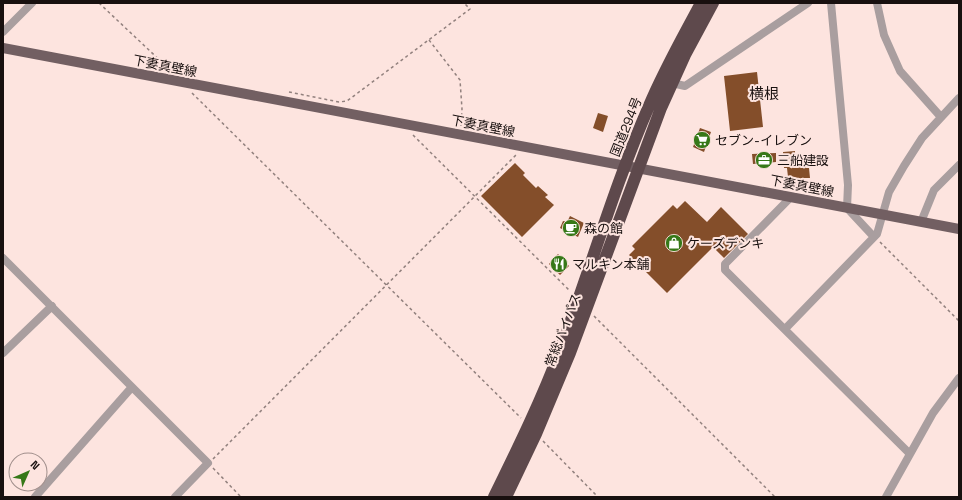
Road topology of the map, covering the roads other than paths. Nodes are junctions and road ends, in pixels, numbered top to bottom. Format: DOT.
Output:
graph roads {
  1 [pos="32,3"];
  2 [pos="702,3"];
  3 [pos="713,3"];
  4 [pos="808,3"];
  5 [pos="831,3"];
  6 [pos="877,3"];
  7 [pos="3,32"];
  8 [pos="3,48"];
  9 [pos="672,83"];
  10 [pos="959,98"];
  11 [pos="940,116"];
  12 [pos="959,165"];
  13 [pos="625,167"];
  14 [pos="639,169"];
  15 [pos="791,197"];
  16 [pos="847,208"];
  17 [pos="884,214"];
  18 [pos="921,222"];
  19 [pos="959,229"];
  20 [pos="874,237"];
  21 [pos="3,258"];
  22 [pos="589,268"];
  23 [pos="52,306"];
  24 [pos="785,329"];
  25 [pos="3,353"];
  26 [pos="959,378"];
  27 [pos="132,387"];
  28 [pos="532,430"];
  29 [pos="910,454"];
  30 [pos="35,497"];
  31 [pos="176,497"];
  32 [pos="494,497"];
  33 [pos="506,497"];
  34 [pos="886,497"];
  1 -- 7 [label="street"];
  2 -- 13 [label="highway, 国道294号"];
  3 -- 9 [label="highway, 国道294号"];
  4 -- 9 [label="street"];
  5 -- 16 [label="street"];
  6 -- 11 [label="street"];
  8 -- 13 [label="main road, 下妻真壁線"];
  9 -- 14 [label="highway, 国道294号"];
  10 -- 11 [label="street"];
  11 -- 17 [label="street"];
  12 -- 18 [label="street"];
  13 -- 14 [label="main road, 下妻真壁線"];
  13 -- 22 [label="highway, 国道294号"];
  14 -- 15 [label="main road, 下妻真壁線"];
  14 -- 28 [label="highway, 常総バイパス"];
  15 -- 16 [label="main road, 下妻真壁線"];
  15 -- 24 [label="street"];
  16 -- 17 [label="main road, 下妻真壁線"];
  16 -- 20 [label="street"];
  17 -- 18 [label="main road, 下妻真壁線"];
  17 -- 20 [label="street"];
  18 -- 19 [label="main road, 下妻真壁線"];
  20 -- 24 [label="street"];
  21 -- 23 [label="street"];
  22 -- 28 [label="highway, 常総バイパス"];
  23 -- 25 [label="street"];
  23 -- 27 [label="street"];
  24 -- 29 [label="street"];
  26 -- 29 [label="street"];
  27 -- 30 [label="street"];
  27 -- 31 [label="street"];
  28 -- 32 [label="highway, 常総バイパス"];
  28 -- 33 [label="highway, 常総バイパス"];
  29 -- 34 [label="street"];
}
